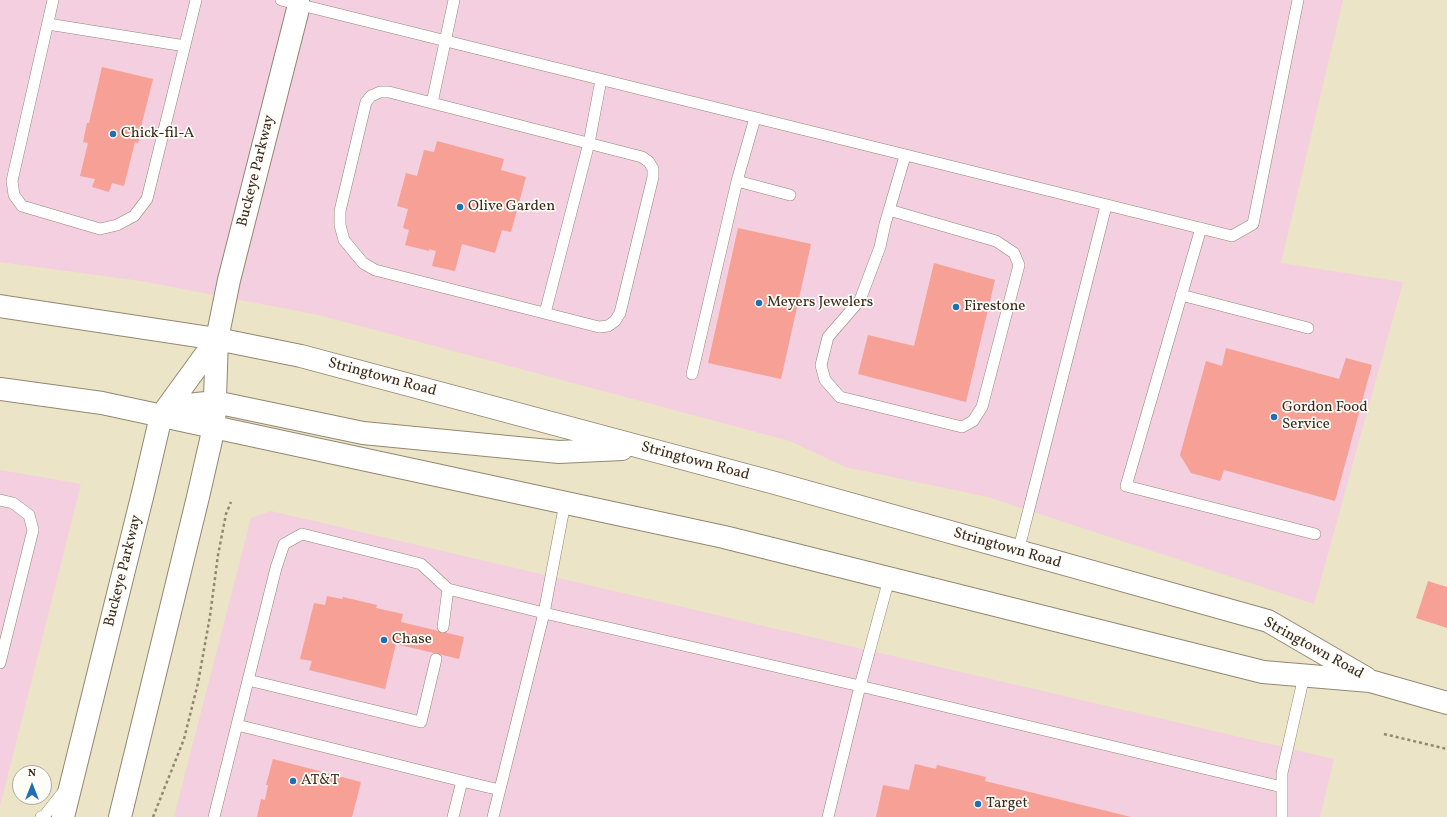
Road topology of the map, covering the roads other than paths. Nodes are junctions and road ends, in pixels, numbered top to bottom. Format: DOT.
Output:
graph roads {
  1 [pos="53,0"];
  2 [pos="196,0"];
  3 [pos="454,0"];
  4 [pos="1298,0"];
  5 [pos="290,2"];
  6 [pos="48,24"];
  7 [pos="446,41"];
  8 [pos="184,46"];
  9 [pos="601,80"];
  10 [pos="432,102"];
  11 [pos="755,118"];
  12 [pos="589,143"];
  13 [pos="905,156"];
  14 [pos="737,181"];
  15 [pos="790,195"];
  16 [pos="1106,206"];
  17 [pos="889,210"];
  18 [pos="1201,228"];
  19 [pos="1181,295"];
  20 [pos="0,306"];
  21 [pos="545,313"];
  22 [pos="1308,328"];
  23 [pos="217,339"];
  24 [pos="692,374"];
  25 [pos="0,389"];
  26 [pos="215,402"];
  27 [pos="161,416"];
  28 [pos="214,427"];
  29 [pos="644,448"];
  30 [pos="0,500"];
  31 [pos="565,503"];
  32 [pos="1315,534"];
  33 [pos="1018,552"];
  34 [pos="889,579"];
  35 [pos="448,589"];
  36 [pos="544,613"];
  37 [pos="443,627"];
  38 [pos="436,659"];
  39 [pos="0,663"];
  40 [pos="1304,676"];
  41 [pos="248,680"];
  42 [pos="1370,681"];
  43 [pos="860,686"];
  44 [pos="1447,703"];
  45 [pos="237,725"];
  46 [pos="72,781"];
  47 [pos="462,781"];
  48 [pos="1282,787"];
  49 [pos="500,790"];
  50 [pos="41,817"];
  51 [pos="63,817"];
  52 [pos="120,817"];
  53 [pos="214,817"];
  54 [pos="453,817"];
  55 [pos="493,817"];
  56 [pos="828,817"];
  57 [pos="1282,817"];
  1 -- 6 [label="lane"];
  2 -- 8 [label="lane"];
  3 -- 7 [label="lane"];
  4 -- 18 [label="lane"];
  5 -- 7 [label="lane"];
  5 -- 23 [label="main road, Buckeye Parkway"];
  6 -- 8 [label="lane"];
  6 -- 8 [label="lane"];
  7 -- 9 [label="lane"];
  7 -- 10 [label="lane"];
  9 -- 11 [label="lane"];
  9 -- 12 [label="lane"];
  10 -- 12 [label="lane"];
  10 -- 21 [label="lane"];
  11 -- 13 [label="lane"];
  11 -- 14 [label="lane"];
  12 -- 21 [label="lane"];
  12 -- 21 [label="lane"];
  13 -- 16 [label="lane"];
  13 -- 17 [label="lane"];
  14 -- 15 [label="lane"];
  14 -- 24 [label="lane"];
  16 -- 18 [label="lane"];
  16 -- 33 [label="lane"];
  17 -- 17 [label="lane"];
  18 -- 19 [label="lane"];
  19 -- 22 [label="lane"];
  19 -- 32 [label="lane"];
  20 -- 23 [label="main road, Stringtown Road"];
  23 -- 26 [label="main road, Buckeye Parkway"];
  23 -- 27 [label="main road, Buckeye Parkway"];
  23 -- 29 [label="main road, Stringtown Road"];
  25 -- 27 [label="main road, Stringtown Road"];
  26 -- 27 [label="main road"];
  26 -- 28 [label="main road, Buckeye Parkway"];
  26 -- 29 [label="main road"];
  27 -- 28 [label="main road, Stringtown Road"];
  27 -- 46 [label="main road, Buckeye Parkway"];
  28 -- 31 [label="main road, Stringtown Road"];
  28 -- 52 [label="main road, Buckeye Parkway"];
  29 -- 33 [label="main road, Stringtown Road"];
  30 -- 39 [label="lane"];
  31 -- 34 [label="main road, Stringtown Road"];
  31 -- 36 [label="lane"];
  33 -- 42 [label="main road, Stringtown Road"];
  34 -- 40 [label="main road, Stringtown Road"];
  34 -- 43 [label="lane"];
  35 -- 36 [label="lane"];
  35 -- 37 [label="lane"];
  35 -- 41 [label="lane"];
  36 -- 43 [label="lane"];
  36 -- 49 [label="lane"];
  38 -- 41 [label="lane"];
  40 -- 42 [label="main road, Stringtown Road"];
  40 -- 48 [label="lane"];
  41 -- 45 [label="lane"];
  42 -- 44 [label="main road, Stringtown Road"];
  43 -- 48 [label="lane"];
  43 -- 56 [label="lane"];
  45 -- 47 [label="lane"];
  45 -- 53 [label="lane"];
  46 -- 50 [label="lane"];
  46 -- 51 [label="main road, Buckeye Parkway"];
  47 -- 49 [label="lane"];
  47 -- 54 [label="lane"];
  48 -- 57 [label="lane"];
  49 -- 55 [label="lane"];
}
